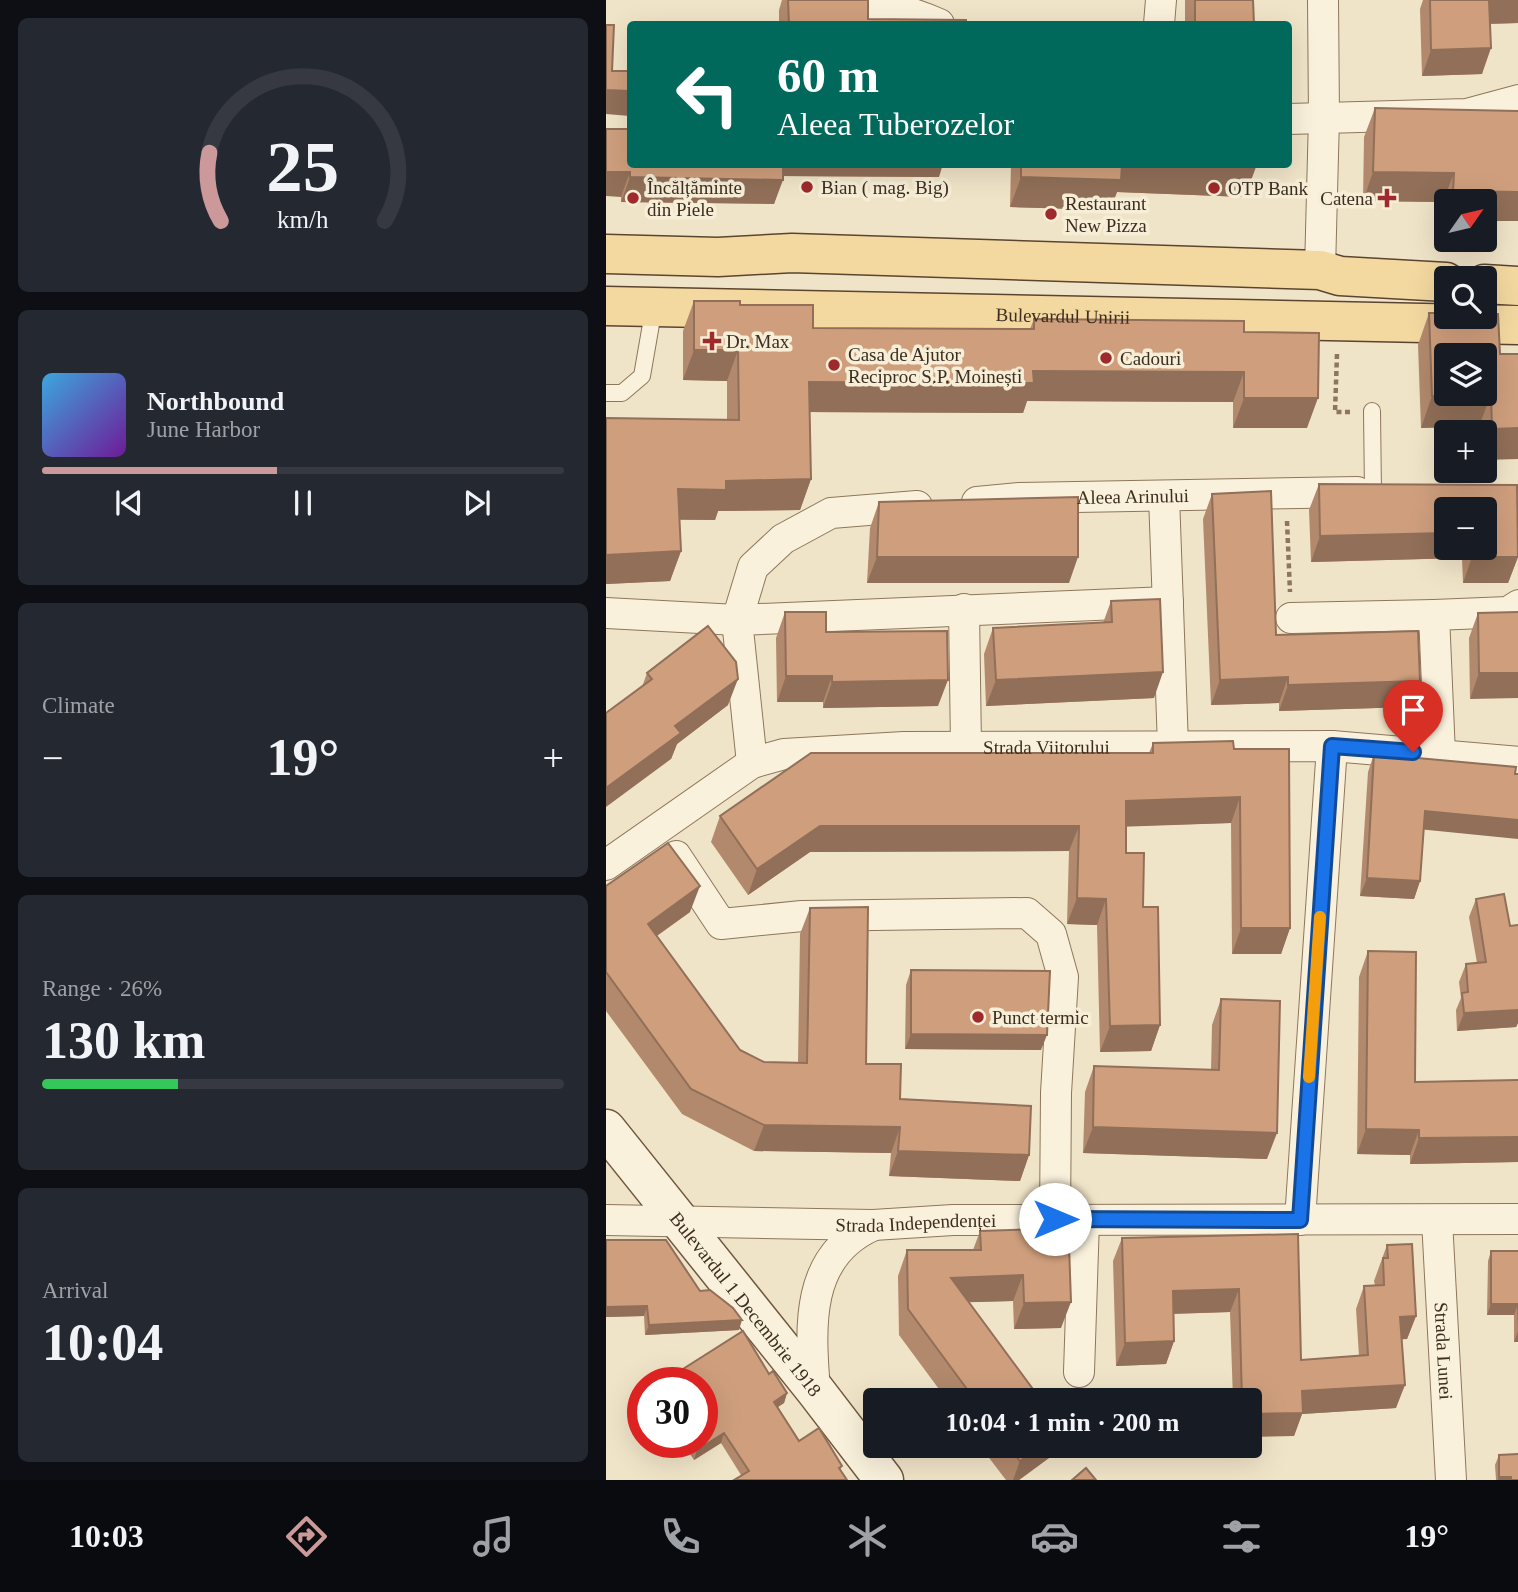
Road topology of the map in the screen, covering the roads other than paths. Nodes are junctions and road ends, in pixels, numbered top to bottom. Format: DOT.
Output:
graph roads {
  1 [pos="830,0"];
  2 [pos="1161,0"];
  3 [pos="1323,0"];
  4 [pos="930,14"];
  5 [pos="1159,21"];
  6 [pos="1518,100"];
  7 [pos="1324,117"];
  8 [pos="1292,119"];
  9 [pos="606,254"];
  10 [pos="1320,270"];
  11 [pos="1434,281"];
  12 [pos="1497,285"];
  13 [pos="1518,286"];
  14 [pos="606,306"];
  15 [pos="654,307"];
  16 [pos="1518,325"];
  17 [pos="606,393"];
  18 [pos="1372,411"];
  19 [pos="1386,493"];
  20 [pos="1164,496"];
  21 [pos="1168,603"];
  22 [pos="1518,605"];
  23 [pos="964,610"];
  24 [pos="606,613"];
  25 [pos="1434,615"];
  26 [pos="1291,618"];
  27 [pos="737,620"];
  28 [pos="1173,746"];
  29 [pos="1332,746"];
  30 [pos="966,747"];
  31 [pos="1440,755"];
  32 [pos="1518,762"];
  33 [pos="752,763"];
  34 [pos="658,829"];
  35 [pos="606,865"];
  36 [pos="606,1129"];
  37 [pos="1069,1219"];
  38 [pos="1518,1219"];
  39 [pos="606,1220"];
  40 [pos="679,1220"];
  41 [pos="1300,1220"];
  42 [pos="1437,1220"];
  43 [pos="873,1225"];
  44 [pos="1079,1372"];
  45 [pos="815,1390"];
  46 [pos="884,1480"];
  47 [pos="1451,1480"];
  1 -- 4 [label="street"];
  2 -- 5 [label="street"];
  3 -- 7 [label="street"];
  6 -- 7 [label="street"];
  7 -- 8 [label="street"];
  7 -- 10 [label="street"];
  9 -- 10 [label="main road"];
  10 -- 11 [label="main road"];
  12 -- 13 [label="main road"];
  14 -- 15 [label="main road, Bulevardul Unirii"];
  15 -- 16 [label="main road, Bulevardul Unirii"];
  15 -- 17 [label="lane"];
  18 -- 19 [label="lane"];
  19 -- 20 [label="street, Aleea Arinului"];
  20 -- 21 [label="street"];
  20 -- 27 [label="street, Aleea Arinului"];
  21 -- 23 [label="street"];
  21 -- 28 [label="street"];
  22 -- 25 [label="street"];
  23 -- 27 [label="street"];
  23 -- 30 [label="street"];
  24 -- 27 [label="street"];
  25 -- 26 [label="street"];
  25 -- 31 [label="street"];
  27 -- 33 [label="street, Aleea Arinului"];
  28 -- 29 [label="street, Strada Viitorului"];
  28 -- 30 [label="street, Strada Viitorului"];
  29 -- 31 [label="street, Strada Viitorului"];
  29 -- 41 [label="street"];
  30 -- 33 [label="street, Strada Viitorului"];
  31 -- 32 [label="street, Strada Viitorului"];
  33 -- 34 [label="street, Strada Viitorului"];
  34 -- 35 [label="street, Strada Viitorului"];
  34 -- 37 [label="street"];
  36 -- 40 [label="main road, Bulevardul 1 Decembrie 1918"];
  37 -- 41 [label="street, Strada Independenței"];
  37 -- 43 [label="street, Strada Independenței"];
  37 -- 44 [label="street"];
  38 -- 42 [label="street, Strada Independenței"];
  39 -- 40 [label="street, Strada Independenței"];
  40 -- 43 [label="street, Strada Independenței"];
  40 -- 45 [label="main road, Bulevardul 1 Decembrie 1918"];
  41 -- 42 [label="street, Strada Independenței"];
  42 -- 47 [label="street, Strada Lunei"];
  43 -- 45 [label="street"];
  45 -- 46 [label="main road, Bulevardul 1 Decembrie 1918"];
}
